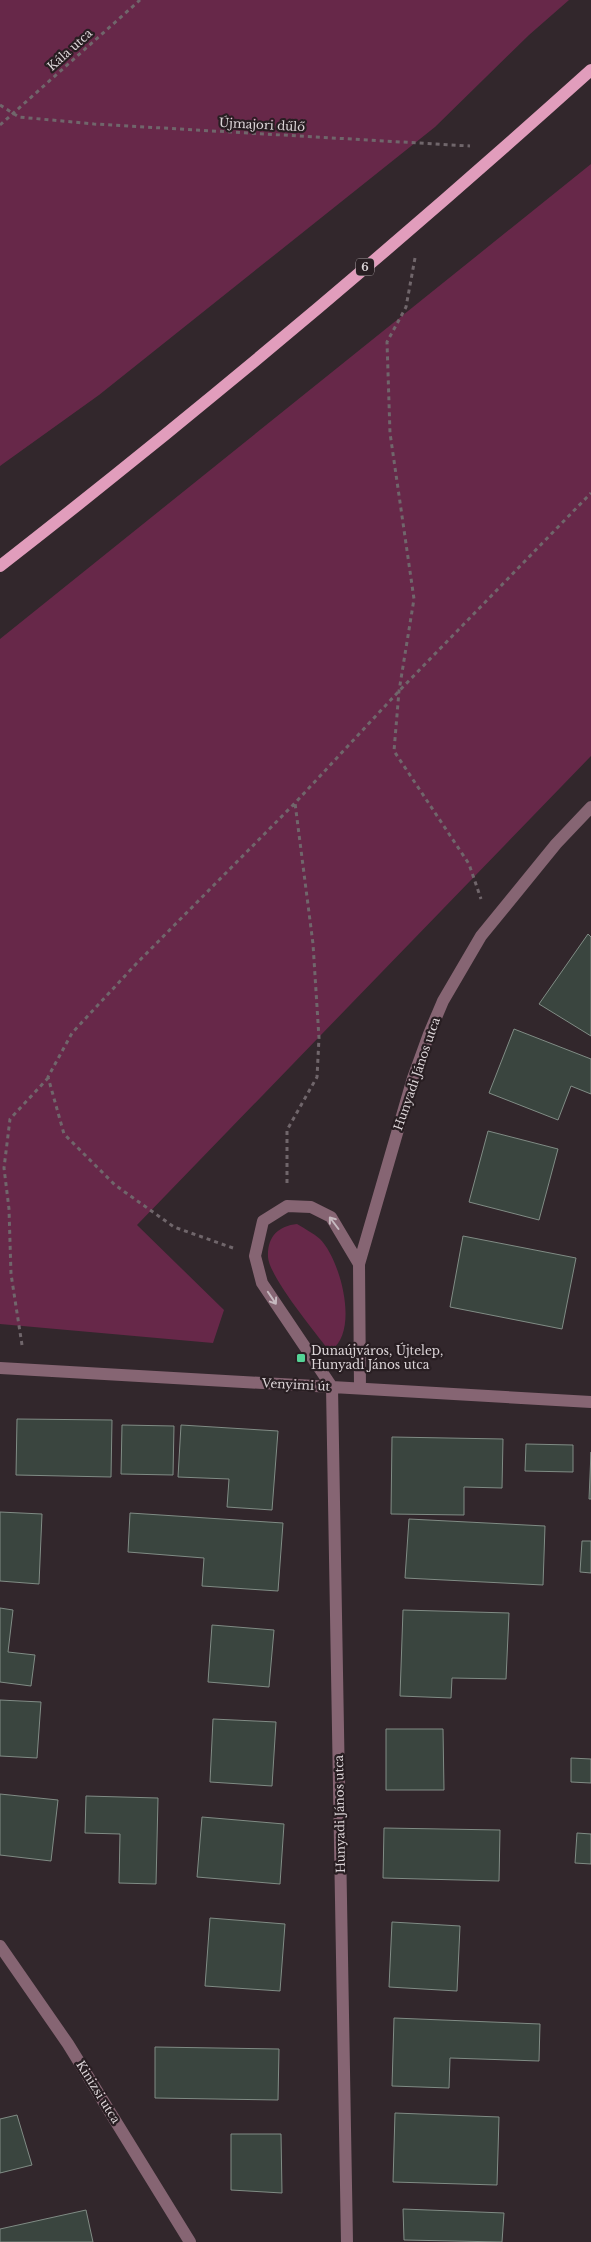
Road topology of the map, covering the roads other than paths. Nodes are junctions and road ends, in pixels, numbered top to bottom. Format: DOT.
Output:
graph roads {
  1 [pos="591,70"];
  2 [pos="0,566"];
  3 [pos="591,807"];
  4 [pos="359,1264"];
  5 [pos="0,1368"];
  6 [pos="332,1387"];
  7 [pos="360,1388"];
  8 [pos="591,1402"];
  9 [pos="0,1946"];
  10 [pos="190,2242"];
  11 [pos="347,2242"];
  1 -- 2 [label="main road, 6"];
  3 -- 4 [label="street, Hunyadi János utca"];
  4 -- 6 [label="street, one-way"];
  4 -- 7 [label="street, Hunyadi János utca"];
  5 -- 6 [label="street, Venyimi út"];
  6 -- 7 [label="street, Venyimi út"];
  6 -- 11 [label="street, Hunyadi János utca"];
  7 -- 8 [label="street, Venyimi út"];
  9 -- 10 [label="street, Kinizsi utca"];
}
